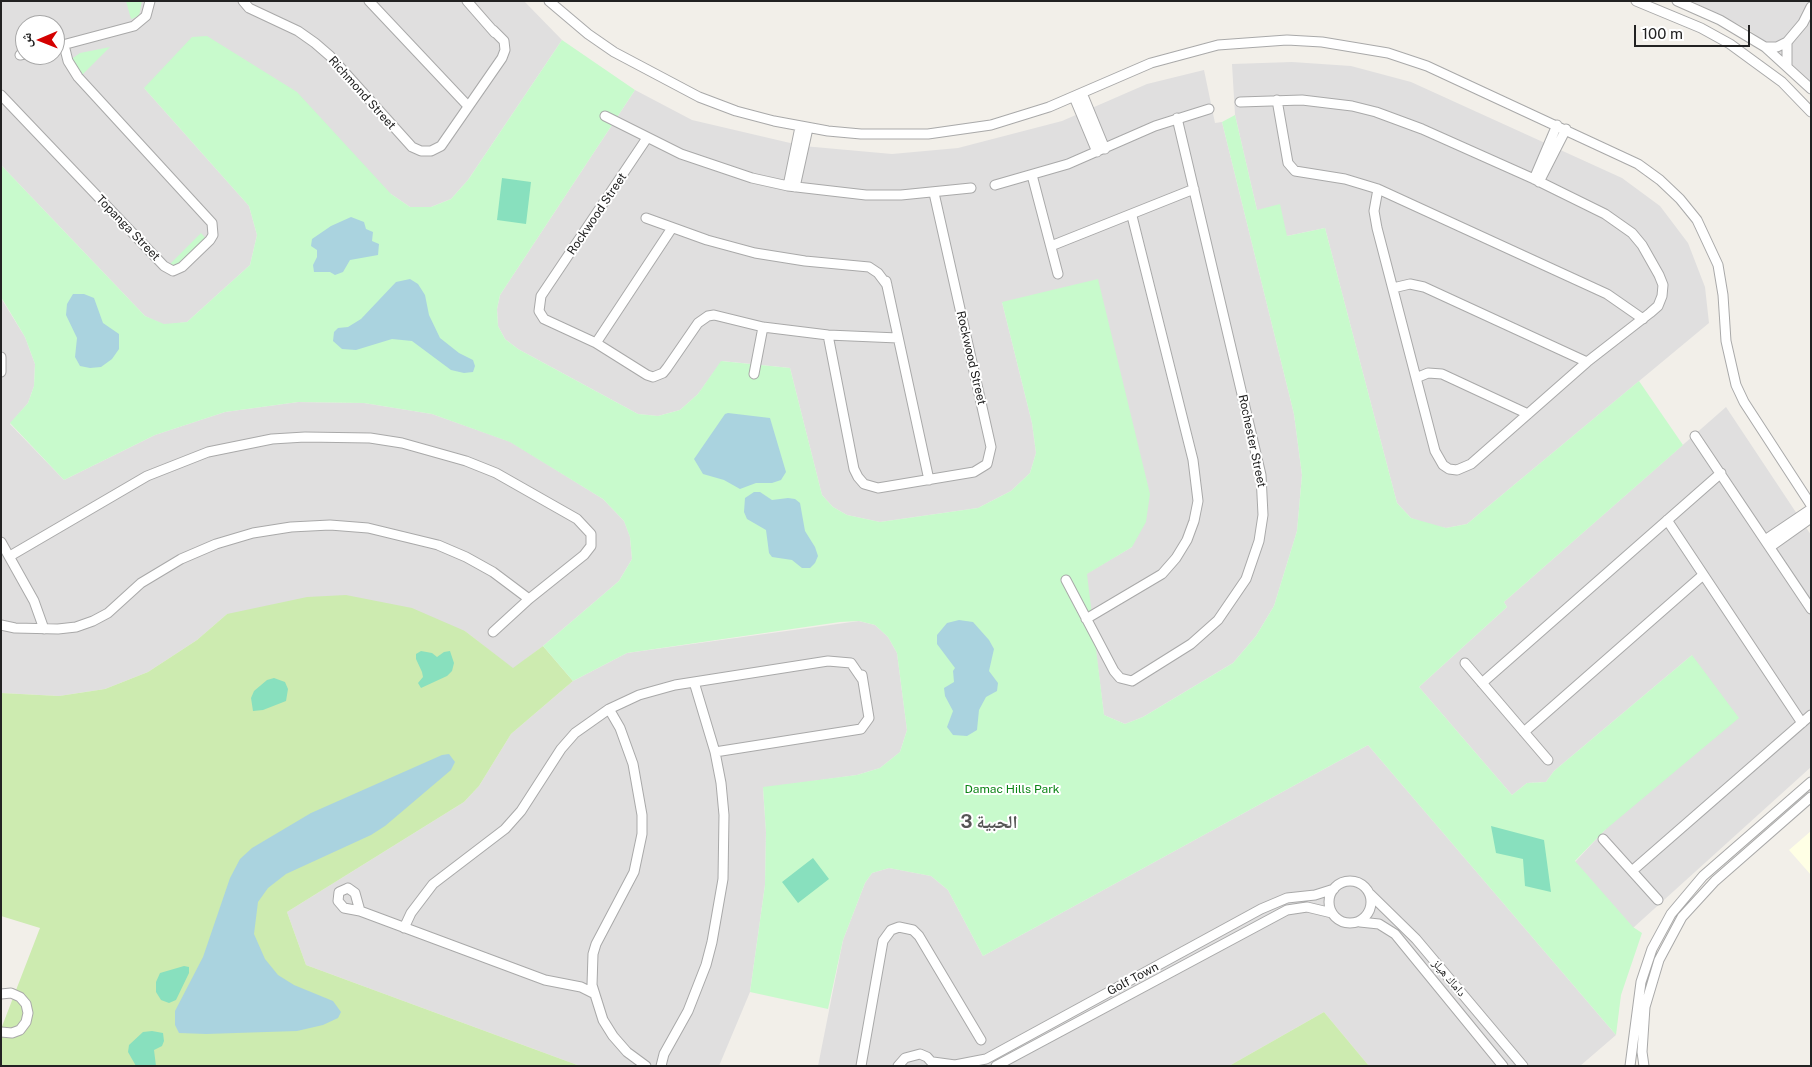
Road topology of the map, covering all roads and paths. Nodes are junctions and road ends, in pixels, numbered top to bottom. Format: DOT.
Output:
graph roads {
  1 [pos="150,1"];
  2 [pos="243,1"];
  3 [pos="369,1"];
  4 [pos="468,1"];
  5 [pos="550,1"];
  6 [pos="1636,1"];
  7 [pos="1678,1"];
  8 [pos="1811,7"];
  9 [pos="1811,17"];
  10 [pos="1802,23"];
  11 [pos="1787,42"];
  12 [pos="65,45"];
  13 [pos="1765,48"];
  14 [pos="65,56"];
  15 [pos="1787,66"];
  16 [pos="1811,89"];
  17 [pos="1,95"];
  18 [pos="1078,95"];
  19 [pos="1277,100"];
  20 [pos="1240,102"];
  21 [pos="468,106"];
  22 [pos="1209,109"];
  23 [pos="1811,112"];
  24 [pos="605,116"];
  25 [pos="1177,118"];
  26 [pos="804,127"];
  27 [pos="1561,127"];
  28 [pos="647,138"];
  29 [pos="1101,150"];
  30 [pos="1032,176"];
  31 [pos="1536,180"];
  32 [pos="995,185"];
  33 [pos="792,187"];
  34 [pos="970,188"];
  35 [pos="1378,189"];
  36 [pos="1194,190"];
  37 [pos="934,193"];
  38 [pos="1132,216"];
  39 [pos="646,218"];
  40 [pos="672,228"];
  41 [pos="1051,246"];
  42 [pos="1058,274"];
  43 [pos="1393,288"];
  44 [pos="1622,304"];
  45 [pos="1643,319"];
  46 [pos="763,327"];
  47 [pos="1630,330"];
  48 [pos="828,335"];
  49 [pos="898,338"];
  50 [pos="596,343"];
  51 [pos="1,357"];
  52 [pos="1587,362"];
  53 [pos="1,372"];
  54 [pos="754,374"];
  55 [pos="1416,378"];
  56 [pos="1528,414"];
  57 [pos="1695,436"];
  58 [pos="1721,473"];
  59 [pos="929,480"];
  60 [pos="1811,505"];
  61 [pos="1811,509"];
  62 [pos="1811,518"];
  63 [pos="1667,520"];
  64 [pos="1,542"];
  65 [pos="1767,544"];
  66 [pos="10,556"];
  67 [pos="1703,575"];
  68 [pos="1066,580"];
  69 [pos="528,598"];
  70 [pos="1811,609"];
  71 [pos="1086,619"];
  72 [pos="1,625"];
  73 [pos="44,629"];
  74 [pos="492,632"];
  75 [pos="1465,663"];
  76 [pos="694,682"];
  77 [pos="1482,683"];
  78 [pos="609,709"];
  79 [pos="1811,714"];
  80 [pos="1802,723"];
  81 [pos="1524,732"];
  82 [pos="715,752"];
  83 [pos="1548,760"];
  84 [pos="1811,782"];
  85 [pos="1811,796"];
  86 [pos="1603,839"];
  87 [pos="1632,871"];
  88 [pos="1334,889"];
  89 [pos="1370,894"];
  90 [pos="1658,900"];
  91 [pos="360,911"];
  92 [pos="1332,913"];
  93 [pos="1360,922"];
  94 [pos="404,928"];
  95 [pos="591,978"];
  96 [pos="577,987"];
  97 [pos="593,992"];
  98 [pos="1,994"];
  99 [pos="1,1032"];
  100 [pos="981,1040"];
  101 [pos="664,1054"];
  102 [pos="934,1064"];
  103 [pos="646,1066"];
  104 [pos="653,1066"];
  105 [pos="661,1066"];
  106 [pos="861,1066"];
  107 [pos="898,1066"];
  108 [pos="996,1066"];
  109 [pos="1503,1066"];
  110 [pos="1523,1066"];
  111 [pos="1630,1066"];
  112 [pos="1644,1066"];
  1 -- 12 [label="street, Topanga Street"];
  2 -- 21 [label="street, Richmond Street"];
  3 -- 21 [label="street"];
  4 -- 21 [label="street, Richmond Street"];
  5 -- 26 [label="street"];
  6 -- 23 [label="street"];
  7 -- 13 [label="street"];
  8 -- 10 [label="street"];
  9 -- 10 [label="street"];
  10 -- 11 [label="street"];
  11 -- 13 [label="street"];
  11 -- 15 [label="street"];
  13 -- 15 [label="street"];
  14 -- 17 [label="street, Topanga Street"];
  15 -- 16 [label="street"];
  18 -- 26 [label="street"];
  18 -- 27 [label="street"];
  18 -- 29 [label="street"];
  19 -- 20 [label="street"];
  19 -- 31 [label="street"];
  19 -- 35 [label="street"];
  22 -- 25 [label="street"];
  24 -- 28 [label="street"];
  25 -- 29 [label="street"];
  25 -- 36 [label="street, Rochester Street"];
  26 -- 33 [label="street"];
  27 -- 31 [label="street"];
  27 -- 60 [label="street"];
  28 -- 33 [label="street"];
  28 -- 50 [label="street, Rockwood Street"];
  29 -- 30 [label="street"];
  30 -- 32 [label="street"];
  30 -- 41 [label="street"];
  31 -- 45 [label="street"];
  33 -- 37 [label="street"];
  34 -- 37 [label="street"];
  35 -- 43 [label="street"];
  35 -- 44 [label="street"];
  36 -- 38 [label="street"];
  36 -- 71 [label="street, Rochester Street"];
  37 -- 59 [label="street, Rockwood Street"];
  38 -- 41 [label="street"];
  38 -- 71 [label="street"];
  39 -- 40 [label="street"];
  40 -- 49 [label="street"];
  40 -- 50 [label="street"];
  41 -- 42 [label="street"];
  43 -- 52 [label="street"];
  43 -- 55 [label="street"];
  44 -- 45 [label="street"];
  44 -- 47 [label="street"];
  45 -- 47 [label="street"];
  46 -- 48 [label="street, Rockwood Street"];
  46 -- 50 [label="street, Rockwood Street"];
  46 -- 54 [label="street"];
  47 -- 52 [label="street"];
  48 -- 49 [label="street, Rockwood Street"];
  48 -- 59 [label="street, Rockwood Street"];
  49 -- 59 [label="street"];
  51 -- 53 [label="street"];
  52 -- 56 [label="street"];
  55 -- 56 [label="street"];
  55 -- 56 [label="street"];
  57 -- 58 [label="street"];
  58 -- 63 [label="street"];
  58 -- 65 [label="street"];
  61 -- 65 [label="street"];
  62 -- 65 [label="street"];
  63 -- 67 [label="street"];
  63 -- 77 [label="street"];
  64 -- 66 [label="street"];
  65 -- 70 [label="street"];
  66 -- 69 [label="street"];
  66 -- 73 [label="street"];
  67 -- 80 [label="street"];
  67 -- 81 [label="street"];
  68 -- 71 [label="street, Rochester Street"];
  69 -- 73 [label="street"];
  69 -- 74 [label="street"];
  72 -- 73 [label="street"];
  75 -- 77 [label="street"];
  76 -- 78 [label="street"];
  76 -- 82 [label="street"];
  76 -- 82 [label="street"];
  77 -- 81 [label="street"];
  78 -- 94 [label="street"];
  78 -- 95 [label="street"];
  79 -- 80 [label="street"];
  80 -- 87 [label="street"];
  81 -- 83 [label="street"];
  82 -- 101 [label="street"];
  84 -- 111 [label="street"];
  85 -- 112 [label="street"];
  86 -- 87 [label="street"];
  87 -- 90 [label="street"];
  88 -- 89 [label="street"];
  88 -- 92 [label="street"];
  88 -- 102 [label="street, Golf Town"];
  89 -- 93 [label="street"];
  89 -- 110 [label="street, داماك هيلز"];
  91 -- 94 [label="street"];
  92 -- 93 [label="street"];
  92 -- 108 [label="street, Golf Town"];
  93 -- 109 [label="street, داماك هيلز"];
  94 -- 96 [label="street"];
  95 -- 96 [label="street"];
  95 -- 97 [label="street"];
  96 -- 97 [label="street"];
  97 -- 103 [label="street"];
  98 -- 99 [label="street"];
  100 -- 106 [label="street"];
  101 -- 104 [label="street"];
  101 -- 105 [label="street"];
  102 -- 107 [label="street, Golf Town"];
}
